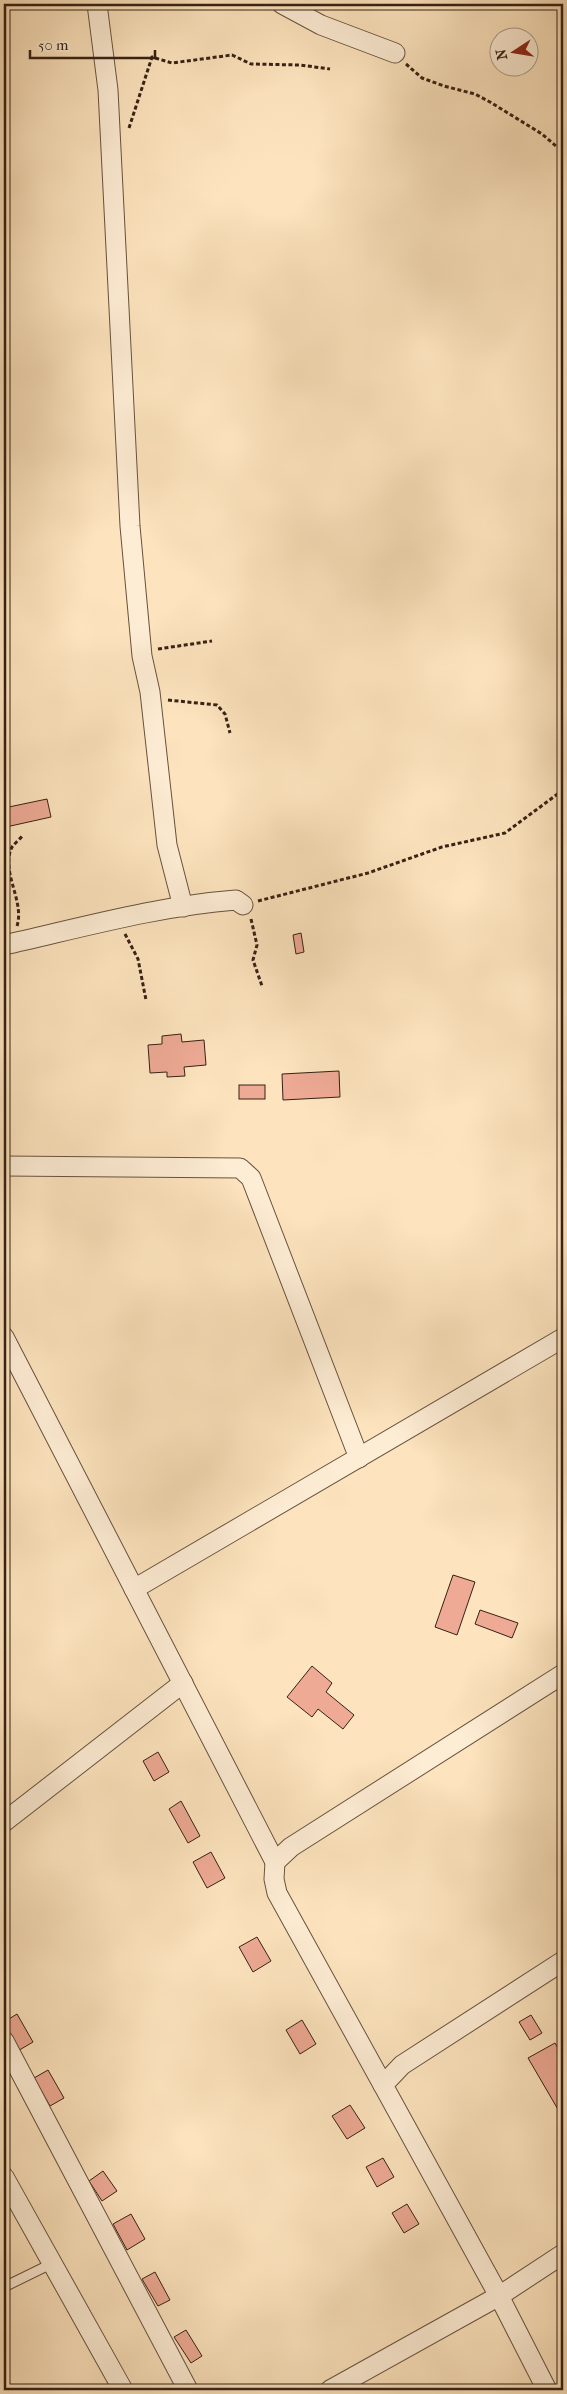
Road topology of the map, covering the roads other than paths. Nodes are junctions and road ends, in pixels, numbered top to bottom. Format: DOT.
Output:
graph roads {
  1 [pos="97,4"];
  2 [pos="282,4"];
  3 [pos="395,53"];
  4 [pos="243,905"];
  5 [pos="183,907"];
  6 [pos="8,944"];
  7 [pos="4,1166"];
  8 [pos="4,1337"];
  9 [pos="563,1338"];
  10 [pos="359,1458"];
  11 [pos="134,1589"];
  12 [pos="563,1674"];
  13 [pos="183,1683"];
  14 [pos="4,1822"];
  15 [pos="275,1862"];
  16 [pos="563,1961"];
  17 [pos="4,2040"];
  18 [pos="383,2085"];
  19 [pos="4,2177"];
  20 [pos="563,2254"];
  21 [pos="53,2263"];
  22 [pos="4,2287"];
  23 [pos="499,2296"];
  24 [pos="123,2390"];
  25 [pos="188,2390"];
  26 [pos="330,2390"];
  27 [pos="547,2390"];
  1 -- 5 [label="street"];
  2 -- 3 [label="street"];
  4 -- 5 [label="street"];
  5 -- 6 [label="street"];
  7 -- 10 [label="street"];
  8 -- 11 [label="street"];
  9 -- 10 [label="street"];
  10 -- 11 [label="street"];
  11 -- 13 [label="street"];
  12 -- 15 [label="street"];
  13 -- 14 [label="street"];
  13 -- 15 [label="street"];
  15 -- 18 [label="street"];
  16 -- 18 [label="street"];
  17 -- 25 [label="street"];
  18 -- 23 [label="street"];
  19 -- 21 [label="street"];
  20 -- 23 [label="street"];
  21 -- 22 [label="lane"];
  21 -- 24 [label="street"];
  23 -- 26 [label="street"];
  23 -- 27 [label="street"];
}
